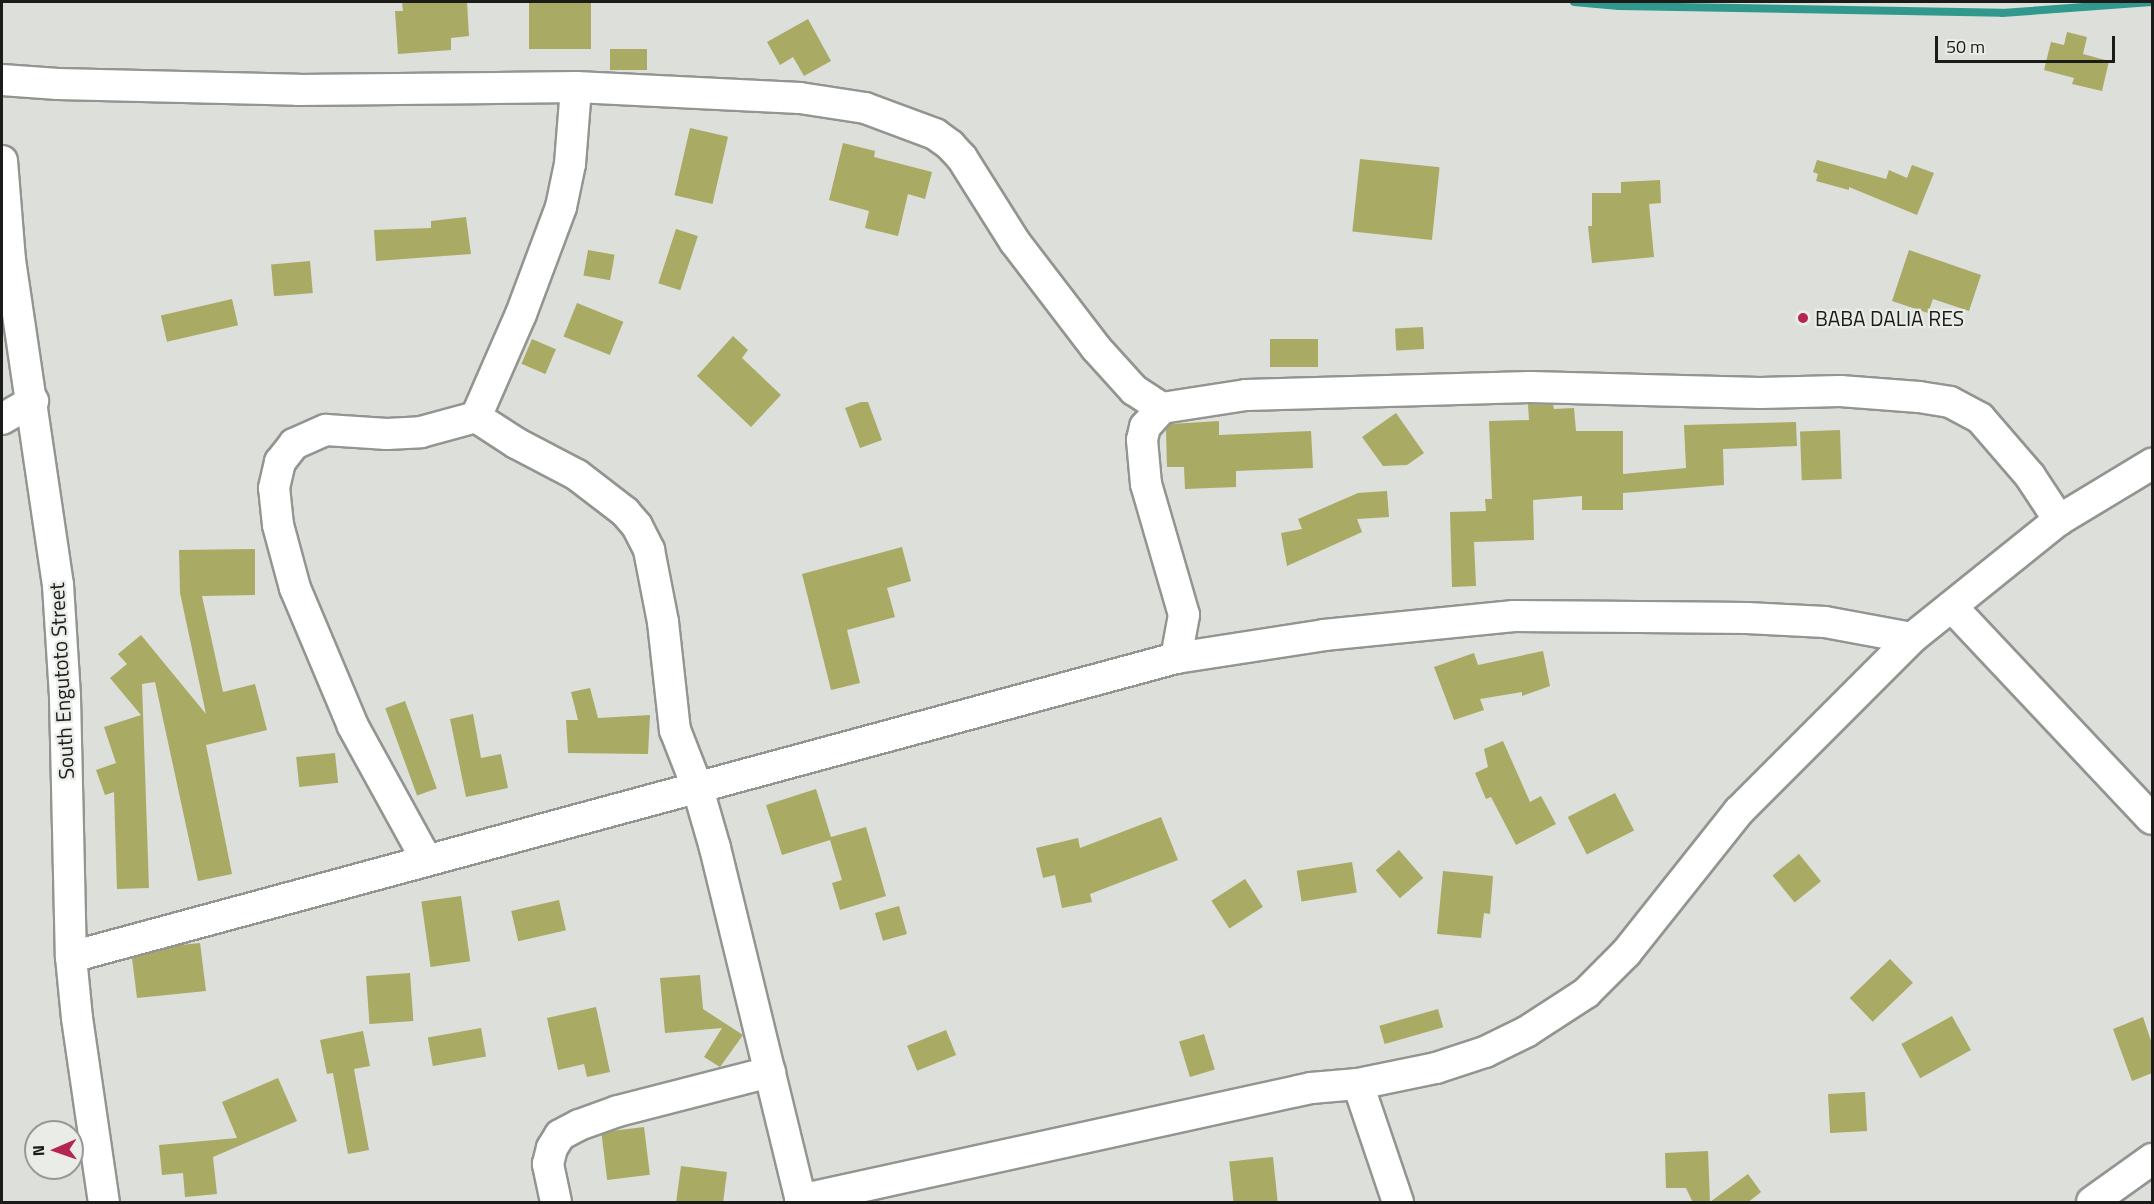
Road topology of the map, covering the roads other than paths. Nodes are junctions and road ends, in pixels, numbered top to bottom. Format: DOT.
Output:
graph roads {
  1 [pos="2,80"];
  2 [pos="576,87"];
  3 [pos="2,161"];
  4 [pos="33,401"];
  5 [pos="1162,408"];
  6 [pos="476,417"];
  7 [pos="2,419"];
  8 [pos="2152,464"];
  9 [pos="2059,520"];
  10 [pos="1952,607"];
  11 [pos="1912,638"];
  12 [pos="1176,658"];
  13 [pos="698,789"];
  14 [pos="2152,819"];
  15 [pos="426,859"];
  16 [pos="71,957"];
  17 [pos="770,1072"];
  18 [pos="1358,1084"];
  19 [pos="2152,1159"];
  20 [pos="801,1201"];
  21 [pos="104,1203"];
  22 [pos="556,1203"];
  23 [pos="1398,1203"];
  24 [pos="2092,1203"];
  1 -- 2 [label="street"];
  2 -- 5 [label="street"];
  2 -- 6 [label="street"];
  3 -- 4 [label="street, South Engutoto Street"];
  4 -- 7 [label="street"];
  4 -- 16 [label="street, South Engutoto Street"];
  5 -- 9 [label="street"];
  5 -- 12 [label="street"];
  6 -- 13 [label="street"];
  6 -- 15 [label="street"];
  8 -- 9 [label="street"];
  9 -- 10 [label="street"];
  10 -- 11 [label="street"];
  10 -- 14 [label="street"];
  11 -- 12 [label="street"];
  11 -- 18 [label="street"];
  12 -- 13 [label="street"];
  13 -- 15 [label="street"];
  13 -- 17 [label="street"];
  15 -- 16 [label="street"];
  16 -- 21 [label="street, South Engutoto Street"];
  17 -- 20 [label="street"];
  17 -- 22 [label="street"];
  18 -- 20 [label="street"];
  18 -- 23 [label="street"];
  19 -- 24 [label="street"];
}
